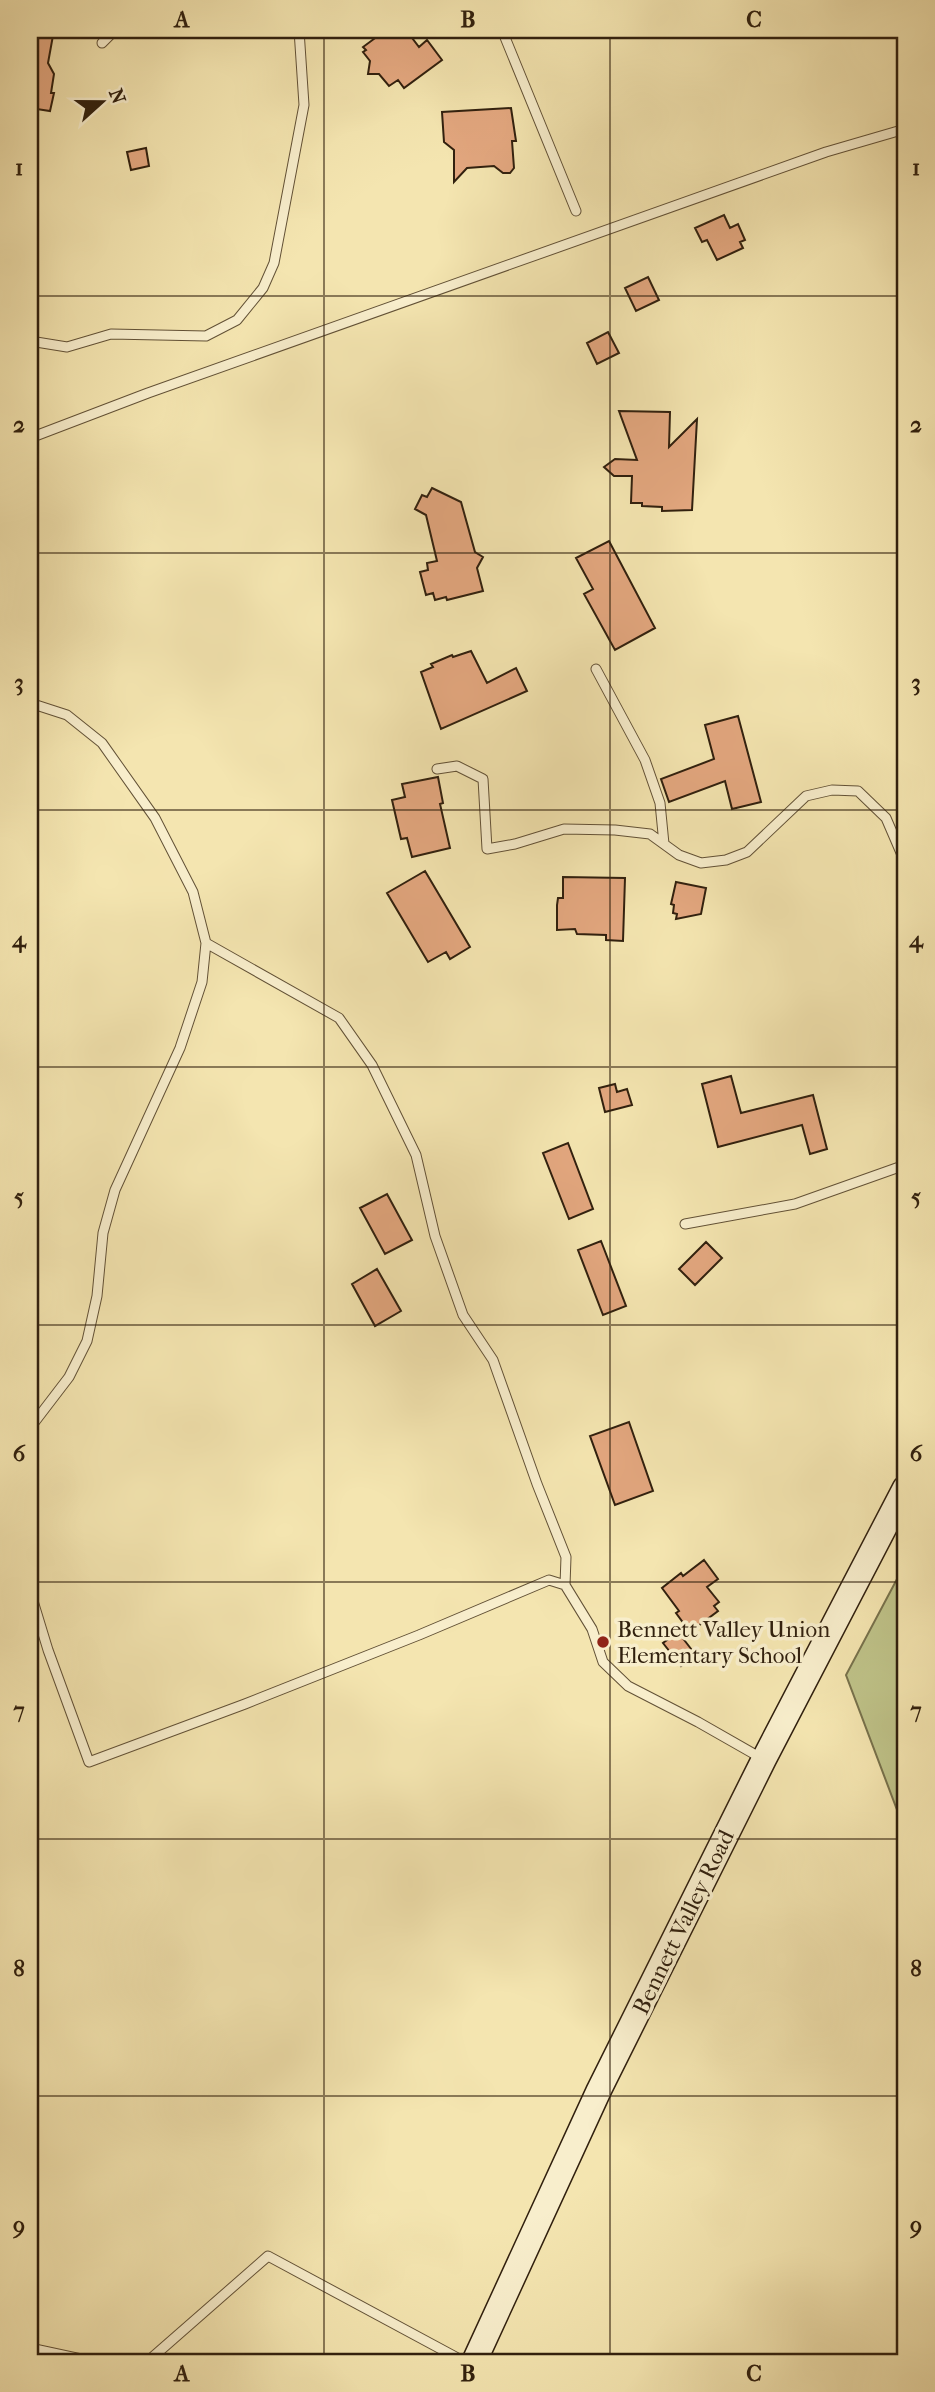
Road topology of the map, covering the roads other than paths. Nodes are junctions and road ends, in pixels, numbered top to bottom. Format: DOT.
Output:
graph roads {
  1 [pos="115,30"];
  2 [pos="299,30"];
  3 [pos="502,30"];
  4 [pos="102,43"];
  5 [pos="905,129"];
  6 [pos="576,211"];
  7 [pos="30,341"];
  8 [pos="30,438"];
  9 [pos="596,669"];
  10 [pos="30,703"];
  11 [pos="437,769"];
  12 [pos="664,844"];
  13 [pos="905,862"];
  14 [pos="206,943"];
  15 [pos="905,1165"];
  16 [pos="685,1224"];
  17 [pos="30,1428"];
  18 [pos="905,1488"];
  19 [pos="565,1585"];
  20 [pos="30,1591"];
  21 [pos="764,1759"];
  22 [pos="30,2348"];
  23 [pos="95,2362"];
  24 [pos="147,2362"];
  25 [pos="465,2362"];
  26 [pos="474,2362"];
  1 -- 4 [label="lane"];
  2 -- 7 [label="lane"];
  3 -- 6 [label="lane"];
  5 -- 8 [label="lane"];
  9 -- 12 [label="lane"];
  10 -- 14 [label="lane"];
  11 -- 12 [label="lane"];
  12 -- 13 [label="lane"];
  14 -- 17 [label="lane"];
  14 -- 19 [label="lane"];
  15 -- 16 [label="lane"];
  18 -- 21 [label="street, Bennett Valley Road"];
  19 -- 20 [label="lane"];
  19 -- 21 [label="lane"];
  21 -- 26 [label="street, Bennett Valley Road"];
  22 -- 23 [label="lane"];
  24 -- 25 [label="lane"];
}
